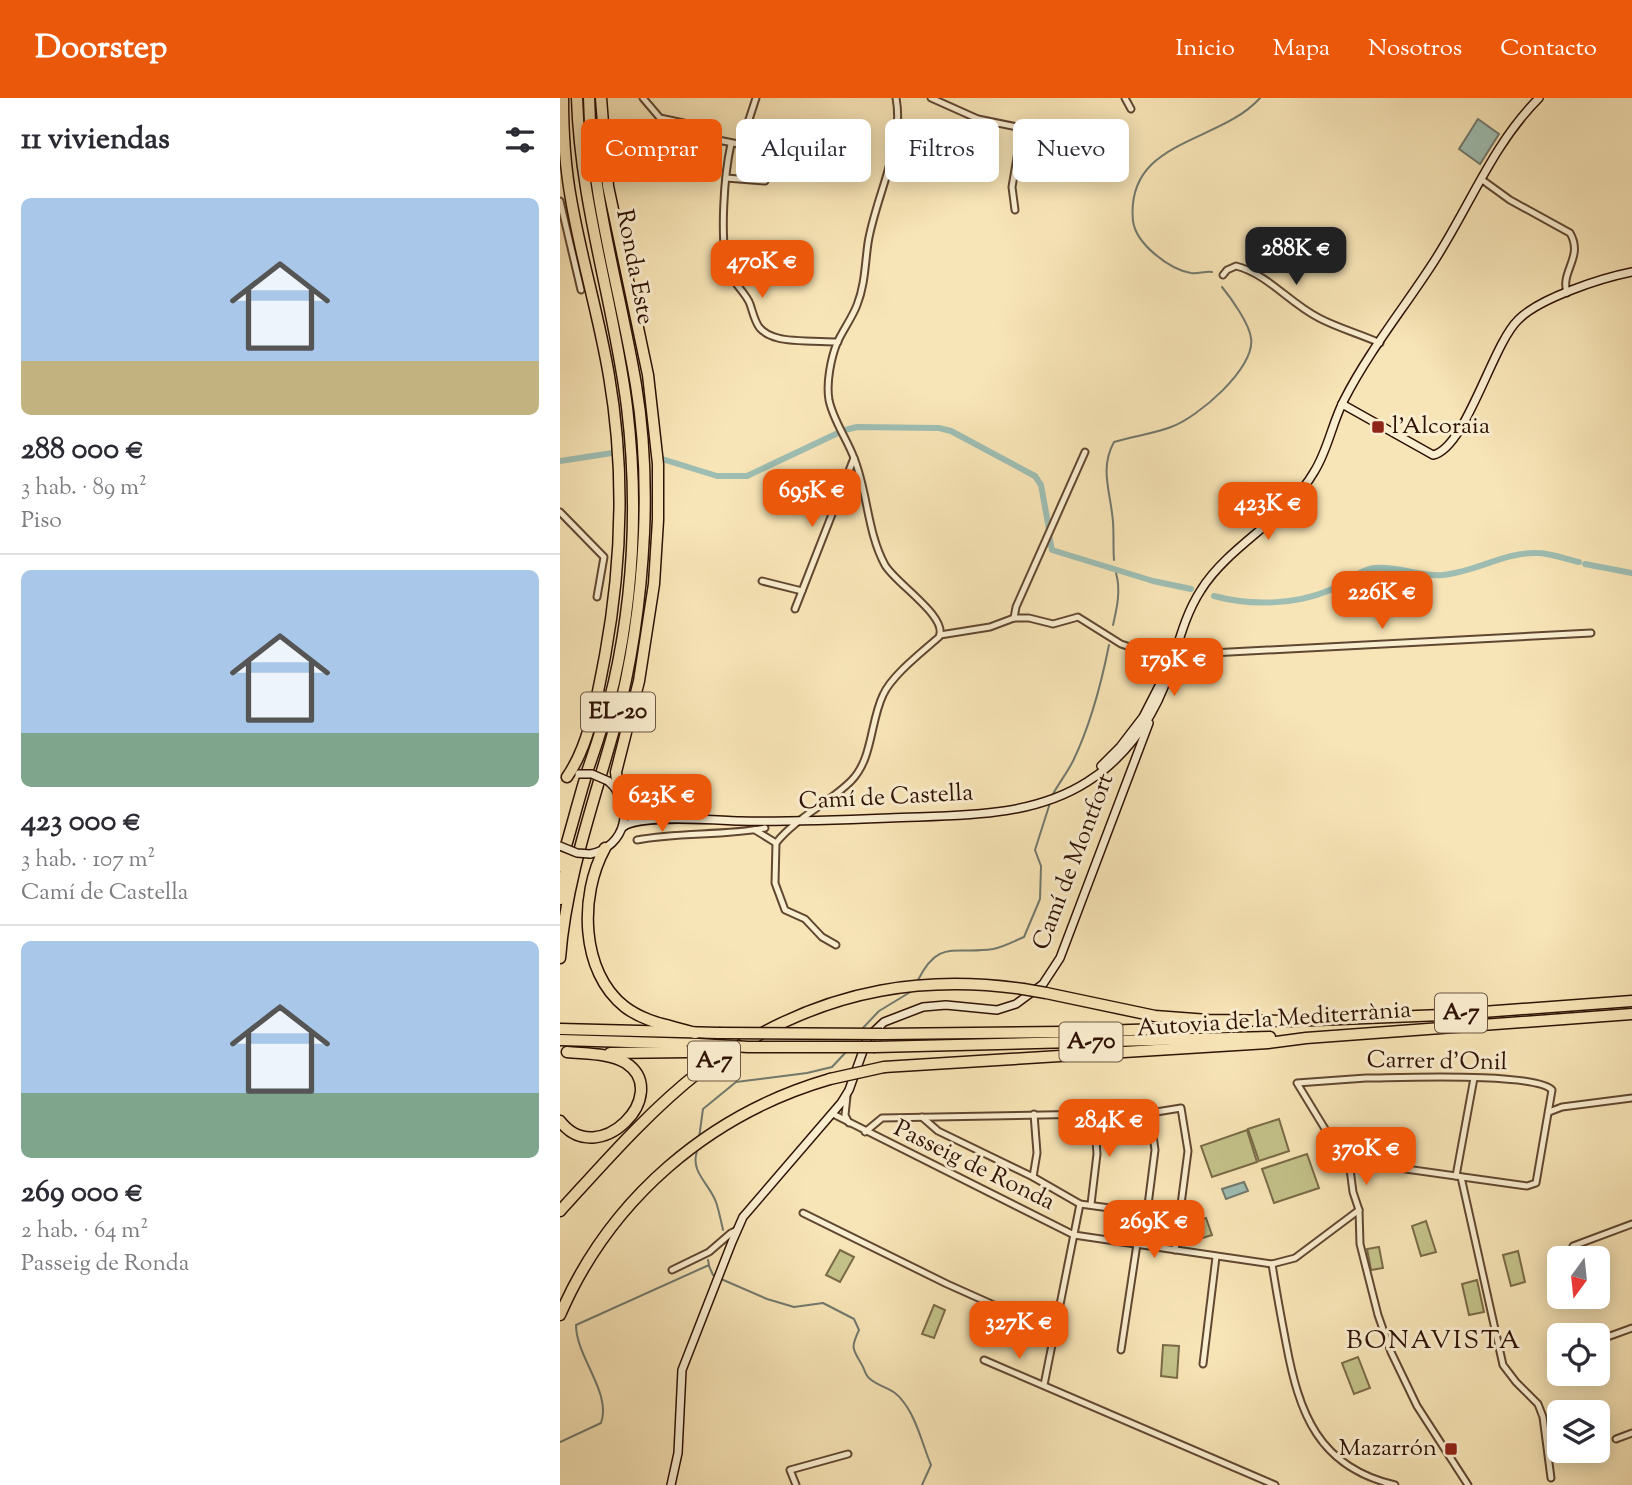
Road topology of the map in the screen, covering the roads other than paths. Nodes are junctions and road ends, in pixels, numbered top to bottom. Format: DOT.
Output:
graph roads {
  1 [pos="563,98"];
  2 [pos="574,98"];
  3 [pos="589,98"];
  4 [pos="601,98"];
  5 [pos="643,98"];
  6 [pos="756,98"];
  7 [pos="896,98"];
  8 [pos="931,98"];
  9 [pos="1125,98"];
  10 [pos="1539,98"];
  11 [pos="1131,109"];
  12 [pos="731,144"];
  13 [pos="726,177"];
  14 [pos="736,178"];
  15 [pos="1481,179"];
  16 [pos="560,201"];
  17 [pos="1015,210"];
  18 [pos="1632,272"];
  19 [pos="1223,275"];
  20 [pos="581,290"];
  21 [pos="1567,293"];
  22 [pos="838,342"];
  23 [pos="1380,343"];
  24 [pos="1342,404"];
  25 [pos="1085,452"];
  26 [pos="854,458"];
  27 [pos="560,512"];
  28 [pos="762,581"];
  29 [pos="802,592"];
  30 [pos="597,597"];
  31 [pos="795,609"];
  32 [pos="1014,618"];
  33 [pos="1591,633"];
  34 [pos="940,635"];
  35 [pos="1173,658"];
  36 [pos="1149,712"];
  37 [pos="1129,744"];
  38 [pos="1140,751"];
  39 [pos="1118,757"];
  40 [pos="593,759"];
  41 [pos="1102,765"];
  42 [pos="1132,766"];
  43 [pos="563,780"];
  44 [pos="1076,787"];
  45 [pos="620,794"];
  46 [pos="693,820"];
  47 [pos="798,821"];
  48 [pos="623,827"];
  49 [pos="765,828"];
  50 [pos="755,830"];
  51 [pos="637,840"];
  52 [pos="776,843"];
  53 [pos="560,846"];
  54 [pos="605,848"];
  55 [pos="560,866"];
  56 [pos="560,899"];
  57 [pos="836,945"];
  58 [pos="560,958"];
  59 [pos="1632,1001"];
  60 [pos="1632,1014"];
  61 [pos="1290,1021"];
  62 [pos="562,1029"];
  63 [pos="695,1033"];
  64 [pos="1306,1038"];
  65 [pos="561,1040"];
  66 [pos="748,1047"];
  67 [pos="563,1052"];
  68 [pos="1474,1078"];
  69 [pos="849,1090"];
  70 [pos="1632,1098"];
  71 [pos="1549,1112"];
  72 [pos="1094,1113"];
  73 [pos="1150,1113"];
  74 [pos="833,1114"];
  75 [pos="1034,1114"];
  76 [pos="922,1117"];
  77 [pos="560,1121"];
  78 [pos="849,1123"];
  79 [pos="865,1132"];
  80 [pos="1347,1159"];
  81 [pos="1356,1162"];
  82 [pos="1350,1169"];
  83 [pos="1458,1176"];
  84 [pos="1033,1178"];
  85 [pos="1080,1204"];
  86 [pos="1091,1204"];
  87 [pos="560,1210"];
  88 [pos="1359,1210"];
  89 [pos="803,1213"];
  90 [pos="1632,1224"];
  91 [pos="737,1230"];
  92 [pos="1074,1235"];
  93 [pos="1137,1244"];
  94 [pos="1573,1246"];
  95 [pos="1175,1250"];
  96 [pos="1216,1257"];
  97 [pos="1272,1264"];
  98 [pos="672,1270"];
  99 [pos="560,1315"];
  100 [pos="1632,1328"];
  101 [pos="1054,1332"];
  102 [pos="1610,1336"];
  103 [pos="1121,1350"];
  104 [pos="984,1360"];
  105 [pos="1203,1364"];
  106 [pos="1044,1385"];
  107 [pos="1632,1433"];
  108 [pos="1616,1439"];
  109 [pos="848,1454"];
  110 [pos="1551,1478"];
  111 [pos="671,1485"];
  112 [pos="796,1485"];
  113 [pos="1275,1485"];
  114 [pos="1395,1485"];
  115 [pos="1468,1485"];
  1 -- 43 [label="highway"];
  2 -- 40 [label="highway, Ronda Este / EL-20"];
  3 -- 58 [label="highway, Ronda Este / EL-20"];
  4 -- 45 [label="highway"];
  5 -- 12 [label="street"];
  6 -- 12 [label="street"];
  7 -- 22 [label="street"];
  8 -- 17 [label="street"];
  9 -- 11 [label="street"];
  10 -- 15 [label="main road, Camí de Castella"];
  12 -- 13 [label="street"];
  13 -- 14 [label="street"];
  13 -- 22 [label="street"];
  15 -- 21 [label="street"];
  15 -- 23 [label="main road, Camí de Castella"];
  16 -- 20 [label="street"];
  18 -- 21 [label="main road"];
  19 -- 23 [label="street"];
  21 -- 24 [label="main road"];
  22 -- 26 [label="street"];
  23 -- 24 [label="main road, Camí de Castella"];
  24 -- 35 [label="main road, Camí de Castella"];
  25 -- 32 [label="street"];
  26 -- 29 [label="street"];
  26 -- 34 [label="street"];
  27 -- 30 [label="street"];
  28 -- 29 [label="street"];
  29 -- 31 [label="street"];
  32 -- 34 [label="street"];
  32 -- 35 [label="street"];
  33 -- 35 [label="street"];
  34 -- 47 [label="street"];
  35 -- 36 [label="main road, Camí de Castella"];
  36 -- 37 [label="main road, Camí de Castella"];
  36 -- 38 [label="main road, Camí de Montfort"];
  36 -- 41 [label="main road, Camí de Castella"];
  37 -- 38 [label="main road"];
  37 -- 39 [label="main road, Camí de Castella"];
  37 -- 41 [label="main road"];
  37 -- 42 [label="main road"];
  38 -- 42 [label="main road, Camí de Montfort"];
  39 -- 42 [label="main road, Camí de Montfort"];
  39 -- 44 [label="main road, Camí de Castella"];
  40 -- 55 [label="highway"];
  40 -- 56 [label="highway, EL-20"];
  41 -- 44 [label="main road, Camí de Castella"];
  42 -- 69 [label="main road, Camí de Montfort"];
  43 -- 45 [label="main road, Camí de Castella, bridge"];
  44 -- 47 [label="main road, Camí de Castella"];
  45 -- 46 [label="main road, Camí de Castella"];
  45 -- 48 [label="main road"];
  46 -- 47 [label="main road, Camí de Castella"];
  46 -- 48 [label="main road, Camí de Castella"];
  47 -- 52 [label="street"];
  48 -- 54 [label="main road"];
  49 -- 50 [label="street"];
  50 -- 51 [label="street"];
  50 -- 52 [label="street"];
  52 -- 57 [label="street"];
  53 -- 54 [label="main road, bridge"];
  54 -- 63 [label="highway"];
  59 -- 61 [label="highway, Autovia de la Mediterrània / A-7"];
  60 -- 64 [label="highway, Autovia de la Mediterrània / A-7"];
  61 -- 63 [label="highway, A-70, bridge"];
  61 -- 87 [label="highway, Autovia de la Mediterrània / A-7, bridge"];
  62 -- 63 [label="highway, A-70"];
  64 -- 66 [label="highway, A-70, bridge"];
  64 -- 99 [label="highway, Autovia de la Mediterrània / A-7, bridge"];
  65 -- 66 [label="highway, A-70, bridge"];
  66 -- 67 [label="highway, bridge"];
  67 -- 77 [label="highway"];
  68 -- 71 [label="street, Carrer d'Onil"];
  68 -- 80 [label="street, Carrer d'Onil"];
  68 -- 83 [label="street"];
  69 -- 74 [label="main road, Camí de Montfort"];
  69 -- 78 [label="street"];
  70 -- 71 [label="street"];
  71 -- 83 [label="street"];
  72 -- 73 [label="street"];
  72 -- 75 [label="street"];
  72 -- 86 [label="street"];
  73 -- 86 [label="street"];
  73 -- 95 [label="street"];
  74 -- 78 [label="street, Passeig de Ronda"];
  74 -- 91 [label="main road, Camí de Montfort"];
  75 -- 76 [label="street"];
  75 -- 84 [label="street"];
  76 -- 79 [label="street"];
  76 -- 84 [label="street"];
  78 -- 79 [label="street, Passeig de Ronda"];
  79 -- 92 [label="street, Passeig de Ronda"];
  80 -- 81 [label="street"];
  80 -- 82 [label="street"];
  81 -- 82 [label="street"];
  81 -- 83 [label="street"];
  82 -- 88 [label="street"];
  83 -- 110 [label="street"];
  84 -- 85 [label="street"];
  85 -- 86 [label="street"];
  85 -- 92 [label="street"];
  88 -- 97 [label="street, Passeig de Ronda"];
  88 -- 115 [label="street"];
  89 -- 101 [label="street"];
  90 -- 94 [label="street"];
  91 -- 98 [label="street"];
  91 -- 111 [label="main road, Camí de Montfort"];
  92 -- 93 [label="street, Passeig de Ronda"];
  92 -- 101 [label="street"];
  93 -- 95 [label="street, Passeig de Ronda"];
  93 -- 103 [label="street"];
  95 -- 96 [label="street, Passeig de Ronda"];
  96 -- 97 [label="street, Passeig de Ronda"];
  96 -- 105 [label="street"];
  97 -- 114 [label="street"];
  100 -- 102 [label="street"];
  101 -- 106 [label="street"];
  104 -- 106 [label="street"];
  106 -- 113 [label="street"];
  107 -- 108 [label="street"];
  109 -- 112 [label="street"];
}
